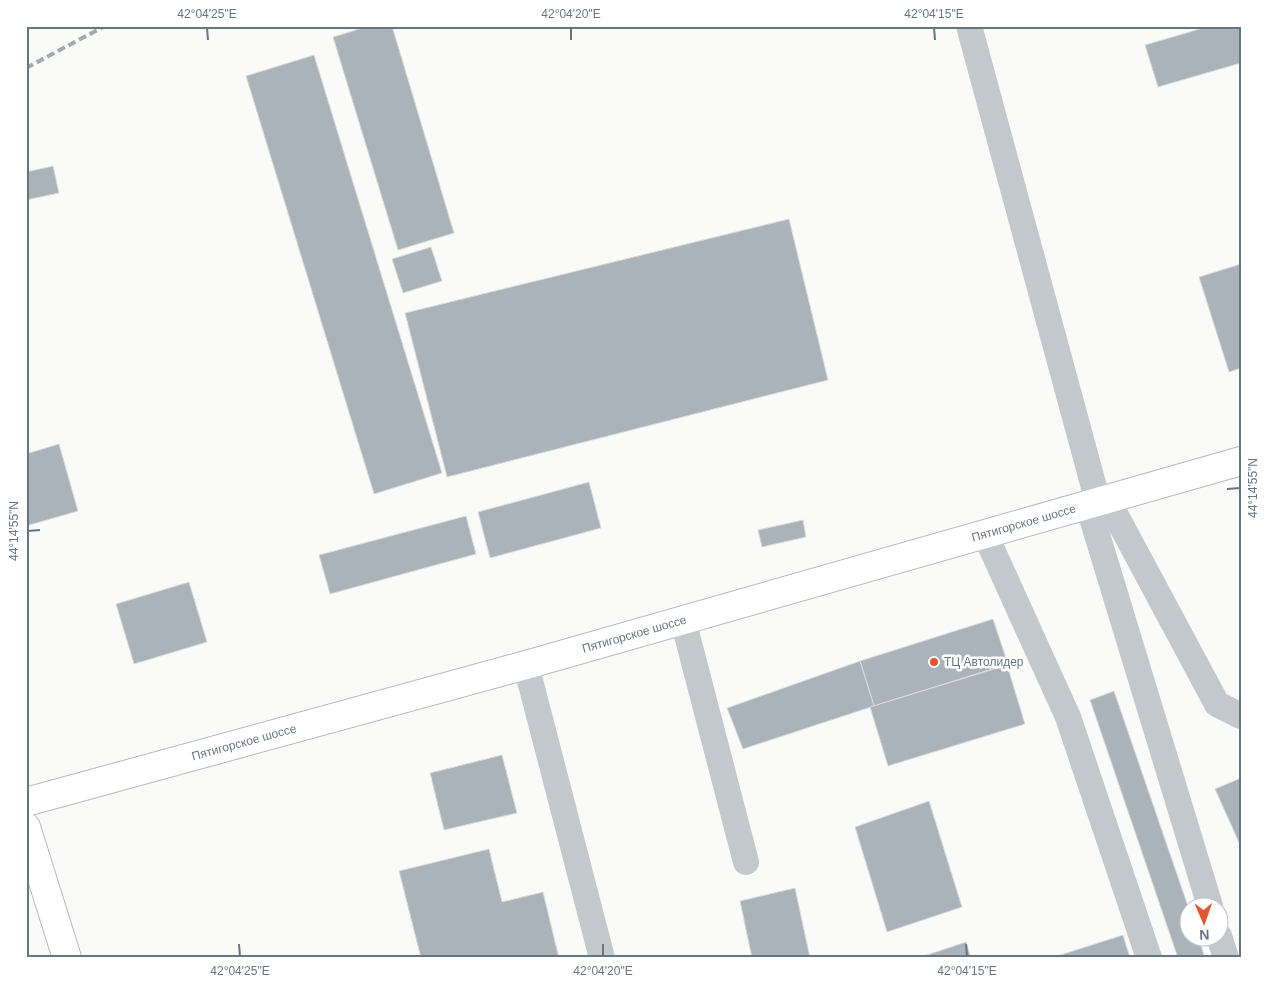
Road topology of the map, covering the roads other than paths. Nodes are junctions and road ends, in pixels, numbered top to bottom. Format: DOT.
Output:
graph roads {
  1 [pos="968,26"];
  2 [pos="1241,461"];
  3 [pos="1098,502"];
  4 [pos="985,534"];
  5 [pos="683,620"];
  6 [pos="526,665"];
  7 [pos="1241,716"];
  8 [pos="26,802"];
  9 [pos="26,827"];
  10 [pos="746,862"];
  11 [pos="1207,896"];
  12 [pos="1222,946"];
  13 [pos="67,958"];
  14 [pos="602,958"];
  15 [pos="1149,958"];
  16 [pos="1226,958"];
  1 -- 3 [label="lane"];
  2 -- 3 [label="main road, Пятигорское шоссе"];
  3 -- 4 [label="main road, Пятигорское шоссе"];
  3 -- 7 [label="lane"];
  3 -- 11 [label="lane"];
  4 -- 5 [label="main road, Пятигорское шоссе"];
  4 -- 15 [label="lane"];
  5 -- 6 [label="main road, Пятигорское шоссе"];
  5 -- 10 [label="lane"];
  6 -- 8 [label="main road, Пятигорское шоссе"];
  6 -- 14 [label="lane"];
  9 -- 13 [label="main road"];
  12 -- 16 [label="lane"];
}
